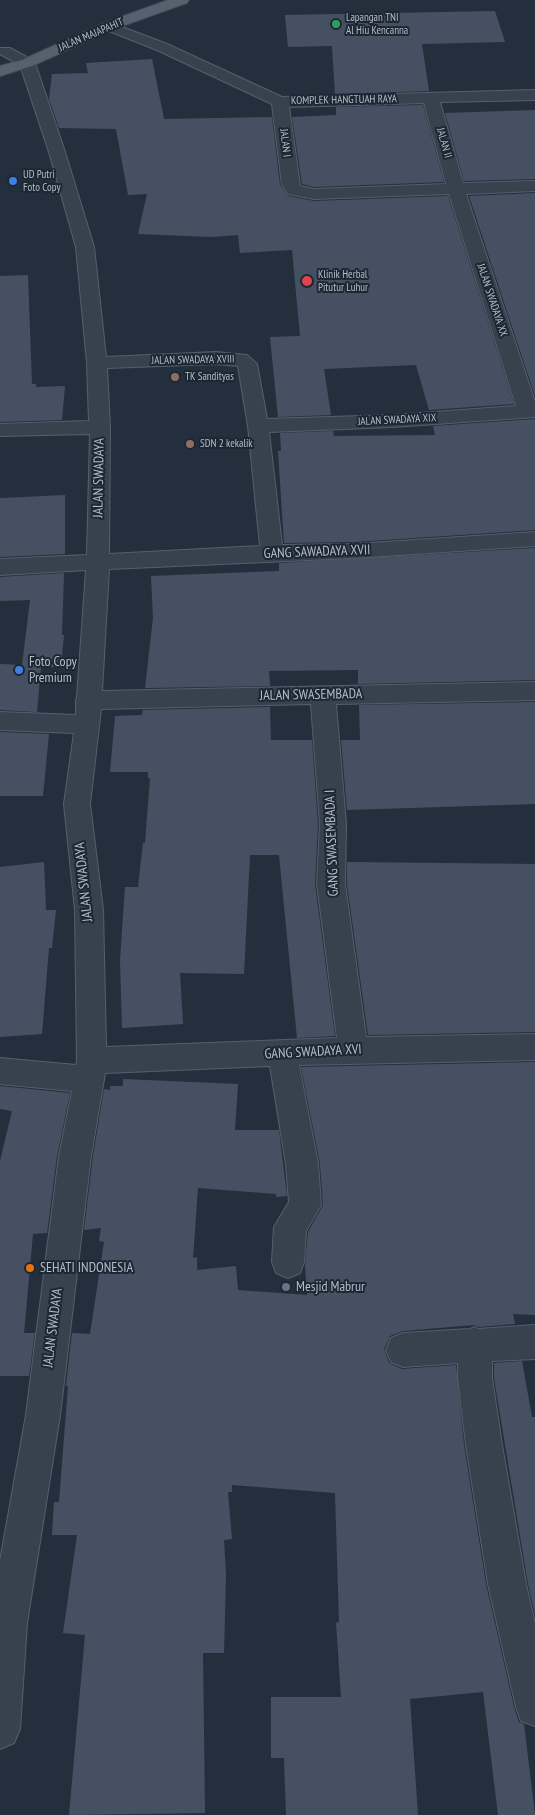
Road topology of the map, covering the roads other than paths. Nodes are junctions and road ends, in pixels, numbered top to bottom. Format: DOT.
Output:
graph roads {
  1 [pos="182,0"];
  2 [pos="109,26"];
  3 [pos="14,53"];
  4 [pos="0,71"];
  5 [pos="535,95"];
  6 [pos="431,99"];
  7 [pos="280,102"];
  8 [pos="535,186"];
  9 [pos="456,188"];
  10 [pos="97,363"];
  11 [pos="531,411"];
  12 [pos="258,426"];
  13 [pos="100,427"];
  14 [pos="0,430"];
  15 [pos="535,539"];
  16 [pos="272,553"];
  17 [pos="98,563"];
  18 [pos="0,568"];
  19 [pos="535,691"];
  20 [pos="323,694"];
  21 [pos="88,712"];
  22 [pos="0,720"];
  23 [pos="535,1047"];
  24 [pos="353,1050"];
  25 [pos="282,1053"];
  26 [pos="91,1071"];
  27 [pos="0,1072"];
  28 [pos="288,1262"];
  29 [pos="535,1342"];
  30 [pos="476,1344"];
  31 [pos="403,1350"];
  32 [pos="535,1707"];
  33 [pos="0,1730"];
  1 -- 2 [label="main road, JALAN MAJAPAHIT"];
  2 -- 3 [label="main road, JALAN MAJAPAHIT"];
  2 -- 7 [label="street, KOMPLEK HANGTUAH RAYA"];
  3 -- 4 [label="main road, JALAN MAJAPAHIT"];
  3 -- 10 [label="street, JALAN SWADAYA"];
  5 -- 6 [label="street, KOMPLEK HANGTUAH RAYA"];
  6 -- 7 [label="street, KOMPLEK HANGTUAH RAYA"];
  6 -- 9 [label="street, JALAN II"];
  7 -- 9 [label="street, JALAN I"];
  8 -- 9 [label="street"];
  9 -- 11 [label="street, JALAN SWADAYA XX"];
  10 -- 12 [label="street, JALAN SWADAYA XVIII"];
  10 -- 13 [label="street, JALAN SWADAYA"];
  11 -- 12 [label="street, JALAN SWADAYA XIX"];
  12 -- 16 [label="street, JALAN SWADAYA XVIII"];
  13 -- 14 [label="street"];
  13 -- 17 [label="street, JALAN SWADAYA"];
  15 -- 16 [label="street, GANG SAWADAYA XVII"];
  16 -- 17 [label="street, GANG SAWADAYA XVII"];
  17 -- 18 [label="street, GANG SAWADAYA XVII"];
  17 -- 21 [label="street, JALAN SWADAYA"];
  19 -- 20 [label="street, JALAN SWASEMBADA"];
  20 -- 21 [label="street, JALAN SWASEMBADA"];
  20 -- 24 [label="street, GANG SWASEMBADA I"];
  21 -- 22 [label="street, JALAN SWASEMBADA"];
  21 -- 26 [label="street, JALAN SWADAYA"];
  23 -- 24 [label="street, GANG SWADAYA XVI"];
  24 -- 25 [label="street, GANG SWADAYA XVI"];
  25 -- 26 [label="street, GANG SWADAYA XVI"];
  25 -- 28 [label="street"];
  26 -- 27 [label="street, GANG SWADAYA XVI"];
  26 -- 33 [label="street, JALAN SWADAYA"];
  29 -- 30 [label="street"];
  30 -- 31 [label="street"];
  30 -- 32 [label="street"];
}
